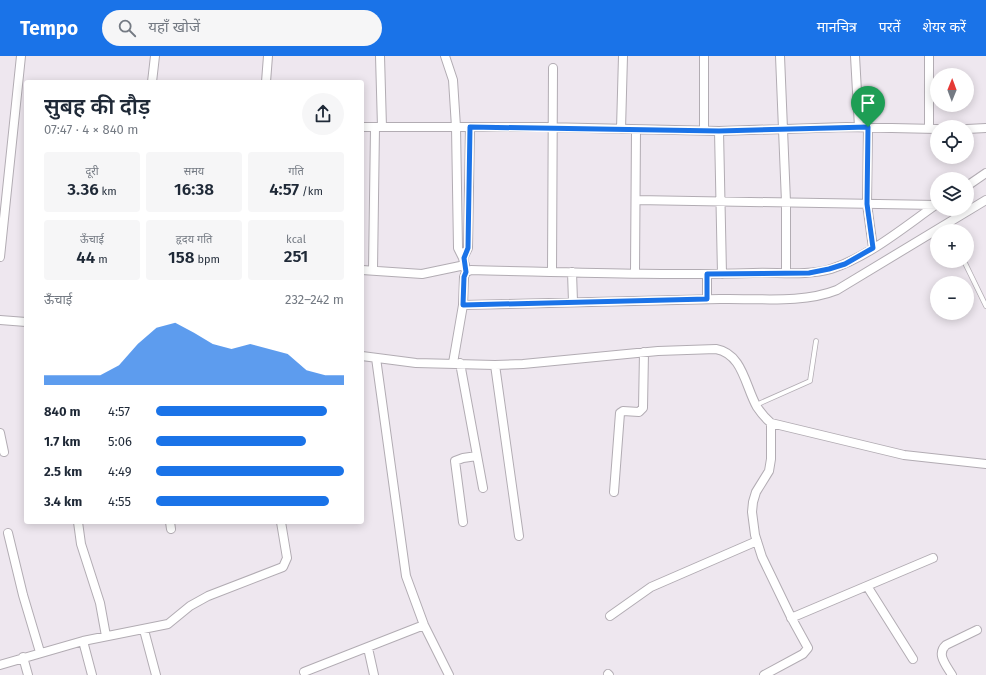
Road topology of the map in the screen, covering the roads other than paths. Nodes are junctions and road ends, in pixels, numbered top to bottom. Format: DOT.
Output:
graph roads {
  1 [pos="21,56"];
  2 [pos="155,56"];
  3 [pos="268,56"];
  4 [pos="380,56"];
  5 [pos="445,56"];
  6 [pos="623,56"];
  7 [pos="704,56"];
  8 [pos="780,56"];
  9 [pos="855,56"];
  10 [pos="929,56"];
  11 [pos="553,68"];
  12 [pos="152,80"];
  13 [pos="266,80"];
  14 [pos="933,120"];
  15 [pos="364,127"];
  16 [pos="378,127"];
  17 [pos="456,127"];
  18 [pos="470,127"];
  19 [pos="551,127"];
  20 [pos="859,127"];
  21 [pos="868,127"];
  22 [pos="986,128"];
  23 [pos="621,129"];
  24 [pos="930,129"];
  25 [pos="974,129"];
  26 [pos="636,130"];
  27 [pos="704,130"];
  28 [pos="782,130"];
  29 [pos="719,131"];
  30 [pos="986,173"];
  31 [pos="974,181"];
  32 [pos="636,200"];
  33 [pos="986,200"];
  34 [pos="719,202"];
  35 [pos="786,202"];
  36 [pos="867,204"];
  37 [pos="930,205"];
  38 [pos="930,210"];
  39 [pos="952,224"];
  40 [pos="930,237"];
  41 [pos="873,248"];
  42 [pos="0,257"];
  43 [pos="465,265"];
  44 [pos="967,268"];
  45 [pos="364,270"];
  46 [pos="373,270"];
  47 [pos="552,272"];
  48 [pos="572,272"];
  49 [pos="786,272"];
  50 [pos="635,273"];
  51 [pos="722,274"];
  52 [pos="707,278"];
  53 [pos="707,299"];
  54 [pos="573,302"];
  55 [pos="463,305"];
  56 [pos="986,306"];
  57 [pos="0,320"];
  58 [pos="24,322"];
  59 [pos="816,341"];
  60 [pos="644,352"];
  61 [pos="364,356"];
  62 [pos="376,358"];
  63 [pos="457,363"];
  64 [pos="495,365"];
  65 [pos="756,406"];
  66 [pos="771,423"];
  67 [pos="0,433"];
  68 [pos="4,452"];
  69 [pos="477,456"];
  70 [pos="986,464"];
  71 [pos="483,488"];
  72 [pos="614,492"];
  73 [pos="463,522"];
  74 [pos="78,524"];
  75 [pos="281,524"];
  76 [pos="8,533"];
  77 [pos="519,536"];
  78 [pos="757,541"];
  79 [pos="933,558"];
  80 [pos="867,586"];
  81 [pos="610,616"];
  82 [pos="791,618"];
  83 [pos="424,625"];
  84 [pos="144,630"];
  85 [pos="977,630"];
  86 [pos="106,636"];
  87 [pos="83,641"];
  88 [pos="368,648"];
  89 [pos="40,652"];
  90 [pos="23,657"];
  91 [pos="913,659"];
  92 [pos="0,665"];
  93 [pos="304,672"];
  94 [pos="28,675"];
  95 [pos="92,675"];
  96 [pos="156,675"];
  97 [pos="374,675"];
  98 [pos="449,675"];
  99 [pos="764,675"];
  100 [pos="952,675"];
  1 -- 42 [label="street"];
  2 -- 12 [label="street"];
  3 -- 13 [label="street"];
  4 -- 16 [label="street"];
  5 -- 17 [label="street"];
  6 -- 23 [label="street"];
  7 -- 27 [label="street"];
  8 -- 28 [label="street"];
  9 -- 20 [label="street"];
  10 -- 14 [label="street"];
  11 -- 19 [label="street"];
  15 -- 16 [label="street"];
  16 -- 17 [label="street"];
  16 -- 46 [label="street"];
  17 -- 18 [label="street"];
  17 -- 43 [label="street"];
  18 -- 19 [label="street"];
  18 -- 43 [label="street"];
  19 -- 23 [label="street"];
  19 -- 47 [label="street"];
  20 -- 21 [label="street"];
  20 -- 28 [label="street"];
  21 -- 24 [label="street"];
  21 -- 36 [label="street"];
  22 -- 25 [label="street"];
  23 -- 26 [label="street"];
  26 -- 27 [label="street"];
  26 -- 32 [label="street"];
  27 -- 29 [label="street"];
  28 -- 29 [label="street"];
  28 -- 35 [label="street"];
  29 -- 34 [label="street"];
  30 -- 31 [label="street"];
  32 -- 34 [label="street"];
  32 -- 50 [label="street"];
  33 -- 39 [label="street"];
  34 -- 35 [label="street"];
  34 -- 51 [label="street"];
  35 -- 36 [label="street"];
  35 -- 49 [label="street"];
  36 -- 37 [label="street"];
  36 -- 41 [label="street"];
  38 -- 41 [label="street"];
  40 -- 53 [label="street"];
  41 -- 49 [label="street"];
  43 -- 46 [label="street"];
  43 -- 47 [label="street"];
  43 -- 55 [label="street"];
  44 -- 56 [label="lane"];
  45 -- 46 [label="street"];
  47 -- 48 [label="street"];
  48 -- 50 [label="street"];
  48 -- 54 [label="street"];
  49 -- 51 [label="street"];
  50 -- 52 [label="street"];
  51 -- 52 [label="street"];
  52 -- 53 [label="street"];
  53 -- 54 [label="street"];
  54 -- 55 [label="street"];
  55 -- 63 [label="street"];
  57 -- 58 [label="street"];
  59 -- 65 [label="lane"];
  60 -- 64 [label="street"];
  60 -- 65 [label="street"];
  60 -- 72 [label="street"];
  61 -- 62 [label="street"];
  62 -- 63 [label="street"];
  62 -- 83 [label="street"];
  63 -- 64 [label="street"];
  63 -- 69 [label="street"];
  64 -- 77 [label="street"];
  65 -- 66 [label="street"];
  66 -- 70 [label="street"];
  66 -- 78 [label="street"];
  67 -- 68 [label="street"];
  69 -- 71 [label="street"];
  69 -- 73 [label="street"];
  74 -- 86 [label="street"];
  75 -- 84 [label="street"];
  76 -- 89 [label="street"];
  78 -- 81 [label="street"];
  78 -- 82 [label="street"];
  79 -- 80 [label="street"];
  80 -- 82 [label="street"];
  80 -- 91 [label="street"];
  82 -- 99 [label="street"];
  83 -- 88 [label="street"];
  83 -- 98 [label="street"];
  84 -- 86 [label="street"];
  84 -- 96 [label="street"];
  85 -- 100 [label="street"];
  86 -- 87 [label="street"];
  87 -- 89 [label="street"];
  87 -- 95 [label="street"];
  88 -- 93 [label="street"];
  88 -- 97 [label="street"];
  89 -- 90 [label="street"];
  90 -- 92 [label="street"];
  90 -- 94 [label="street"];
}
